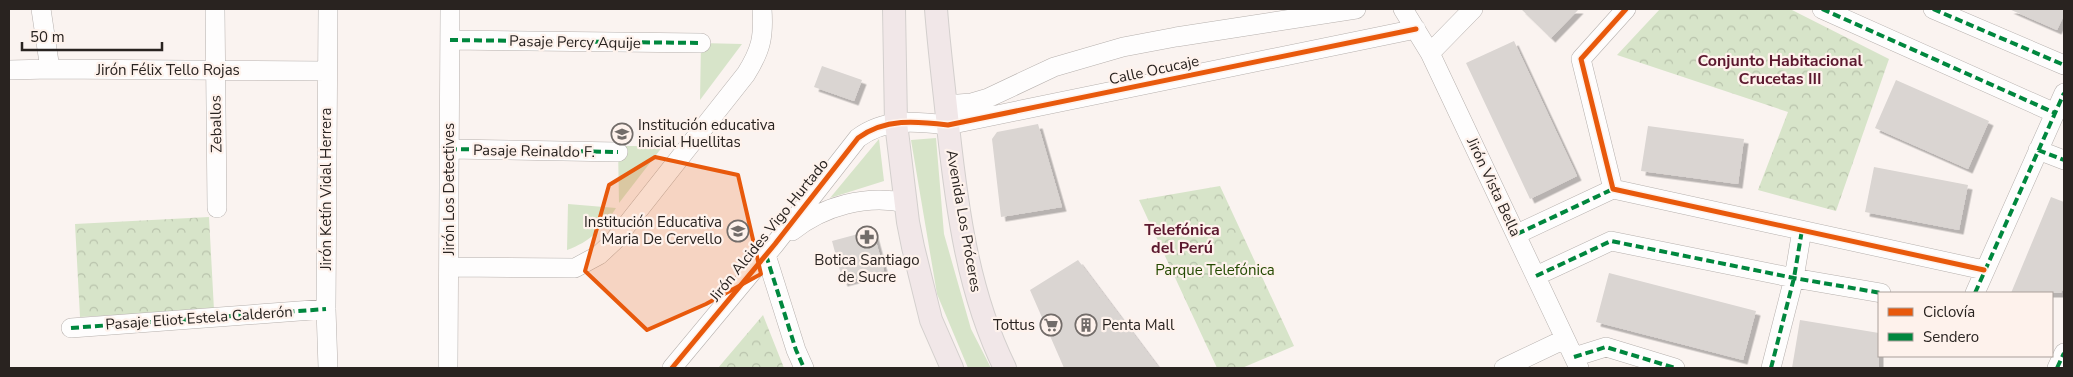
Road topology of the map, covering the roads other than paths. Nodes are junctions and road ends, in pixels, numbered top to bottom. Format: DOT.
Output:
graph roads {
  1 [pos="41,9"];
  2 [pos="215,9"];
  3 [pos="328,9"];
  4 [pos="450,9"];
  5 [pos="762,9"];
  6 [pos="894,9"];
  7 [pos="936,9"];
  8 [pos="1356,9"];
  9 [pos="1403,9"];
  10 [pos="1473,9"];
  11 [pos="1626,9"];
  12 [pos="1822,9"];
  13 [pos="1932,9"];
  14 [pos="1416,29"];
  15 [pos="450,40"];
  16 [pos="701,43"];
  17 [pos="1430,52"];
  18 [pos="2064,65"];
  19 [pos="50,69"];
  20 [pos="9,70"];
  21 [pos="216,70"];
  22 [pos="327,71"];
  23 [pos="2064,93"];
  24 [pos="2055,113"];
  25 [pos="947,115"];
  26 [pos="896,123"];
  27 [pos="450,149"];
  28 [pos="2038,150"];
  29 [pos="618,152"];
  30 [pos="2064,160"];
  31 [pos="1613,189"];
  32 [pos="906,203"];
  33 [pos="217,208"];
  34 [pos="1802,230"];
  35 [pos="1517,234"];
  36 [pos="770,249"];
  37 [pos="449,267"];
  38 [pos="1984,270"];
  39 [pos="1536,276"];
  40 [pos="1794,278"];
  41 [pos="1878,292"];
  42 [pos="1975,292"];
  43 [pos="326,308"];
  44 [pos="71,328"];
  45 [pos="1565,340"];
  46 [pos="2064,353"];
  47 [pos="1576,363"];
  48 [pos="328,368"];
  49 [pos="448,368"];
  50 [pos="672,368"];
  51 [pos="804,368"];
  52 [pos="952,368"];
  53 [pos="1005,368"];
  54 [pos="1504,368"];
  55 [pos="1675,368"];
  56 [pos="1771,368"];
  57 [pos="2058,368"];
  1 -- 19 [label="street"];
  2 -- 21 [label="street, Zeballos"];
  3 -- 22 [label="street, Jirón Ketín Vidal Herrera"];
  4 -- 15 [label="street, Jirón Los Detectives"];
  5 -- 37 [label="street"];
  6 -- 26 [label="main road"];
  7 -- 25 [label="main road, Avenida Los Próceres"];
  8 -- 25 [label="street"];
  9 -- 14 [label="street, Jirón Vista Bella"];
  10 -- 17 [label="street"];
  11 -- 31 [label="street"];
  12 -- 24 [label="street"];
  13 -- 18 [label="street"];
  14 -- 17 [label="street, Jirón Vista Bella"];
  14 -- 25 [label="street, Calle Ocucaje"];
  15 -- 16 [label="street, Pasaje Percy Aquije"];
  15 -- 27 [label="street, Jirón Los Detectives"];
  17 -- 35 [label="street, Jirón Vista Bella"];
  19 -- 20 [label="street, Jirón Félix Tello Rojas"];
  19 -- 21 [label="street, Jirón Félix Tello Rojas"];
  21 -- 22 [label="street, Jirón Félix Tello Rojas"];
  21 -- 33 [label="street, Zeballos"];
  22 -- 43 [label="street, Jirón Ketín Vidal Herrera"];
  23 -- 24 [label="street"];
  24 -- 28 [label="street"];
  25 -- 26 [label="street, Calle Ocucaje"];
  25 -- 53 [label="main road, Avenida Los Próceres"];
  26 -- 32 [label="main road"];
  26 -- 36 [label="street, Jirón Alcides Vigo Hurtado"];
  27 -- 29 [label="street, Pasaje Reinaldo F."];
  27 -- 37 [label="street, Jirón Los Detectives"];
  28 -- 30 [label="street"];
  28 -- 38 [label="street"];
  31 -- 34 [label="street"];
  31 -- 35 [label="street"];
  32 -- 36 [label="street, Jirón Alcides Vigo Hurtado"];
  32 -- 52 [label="main road"];
  34 -- 38 [label="street"];
  34 -- 40 [label="street"];
  35 -- 39 [label="street, Jirón Vista Bella"];
  36 -- 50 [label="street, Jirón Alcides Vigo Hurtado"];
  36 -- 51 [label="street"];
  37 -- 49 [label="street, Jirón Los Detectives"];
  38 -- 42 [label="street"];
  39 -- 40 [label="street"];
  39 -- 45 [label="street, Jirón Vista Bella"];
  40 -- 41 [label="street"];
  40 -- 56 [label="street"];
  43 -- 44 [label="street, Pasaje Eliot Estela Calderón"];
  43 -- 48 [label="street, Jirón Ketín Vidal Herrera"];
  45 -- 47 [label="street, Jirón Vista Bella"];
  45 -- 54 [label="street"];
  46 -- 57 [label="street"];
  47 -- 55 [label="street"];
}
